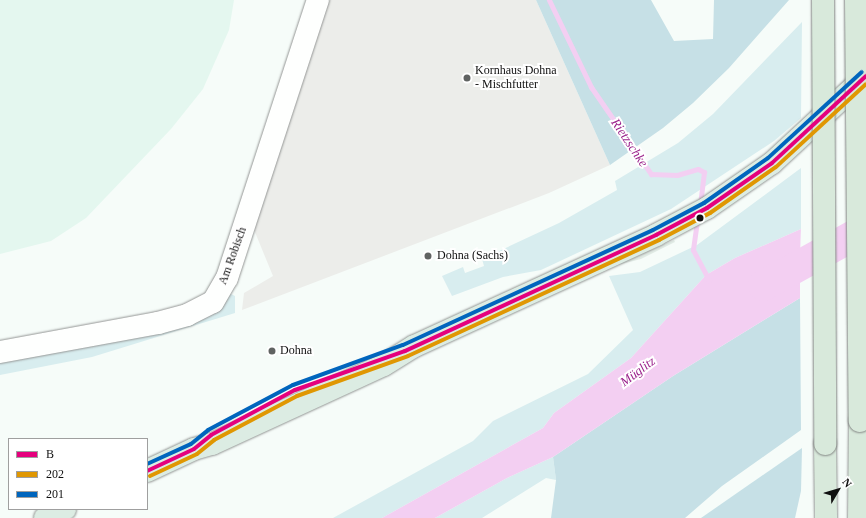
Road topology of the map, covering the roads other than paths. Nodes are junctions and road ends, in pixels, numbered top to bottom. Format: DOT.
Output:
graph roads {
  1 [pos="318,0"];
  2 [pos="823,0"];
  3 [pos="856,0"];
  4 [pos="866,76"];
  5 [pos="0,352"];
  6 [pos="148,471"];
  7 [pos="62,510"];
  8 [pos="45,518"];
  9 [pos="826,518"];
  10 [pos="859,518"];
  1 -- 5 [label="street, Am Robisch"];
  2 -- 9 [label="highway, bridge"];
  3 -- 10 [label="highway, bridge"];
  4 -- 6 [label="main road"];
  7 -- 8 [label="main road"];
}
